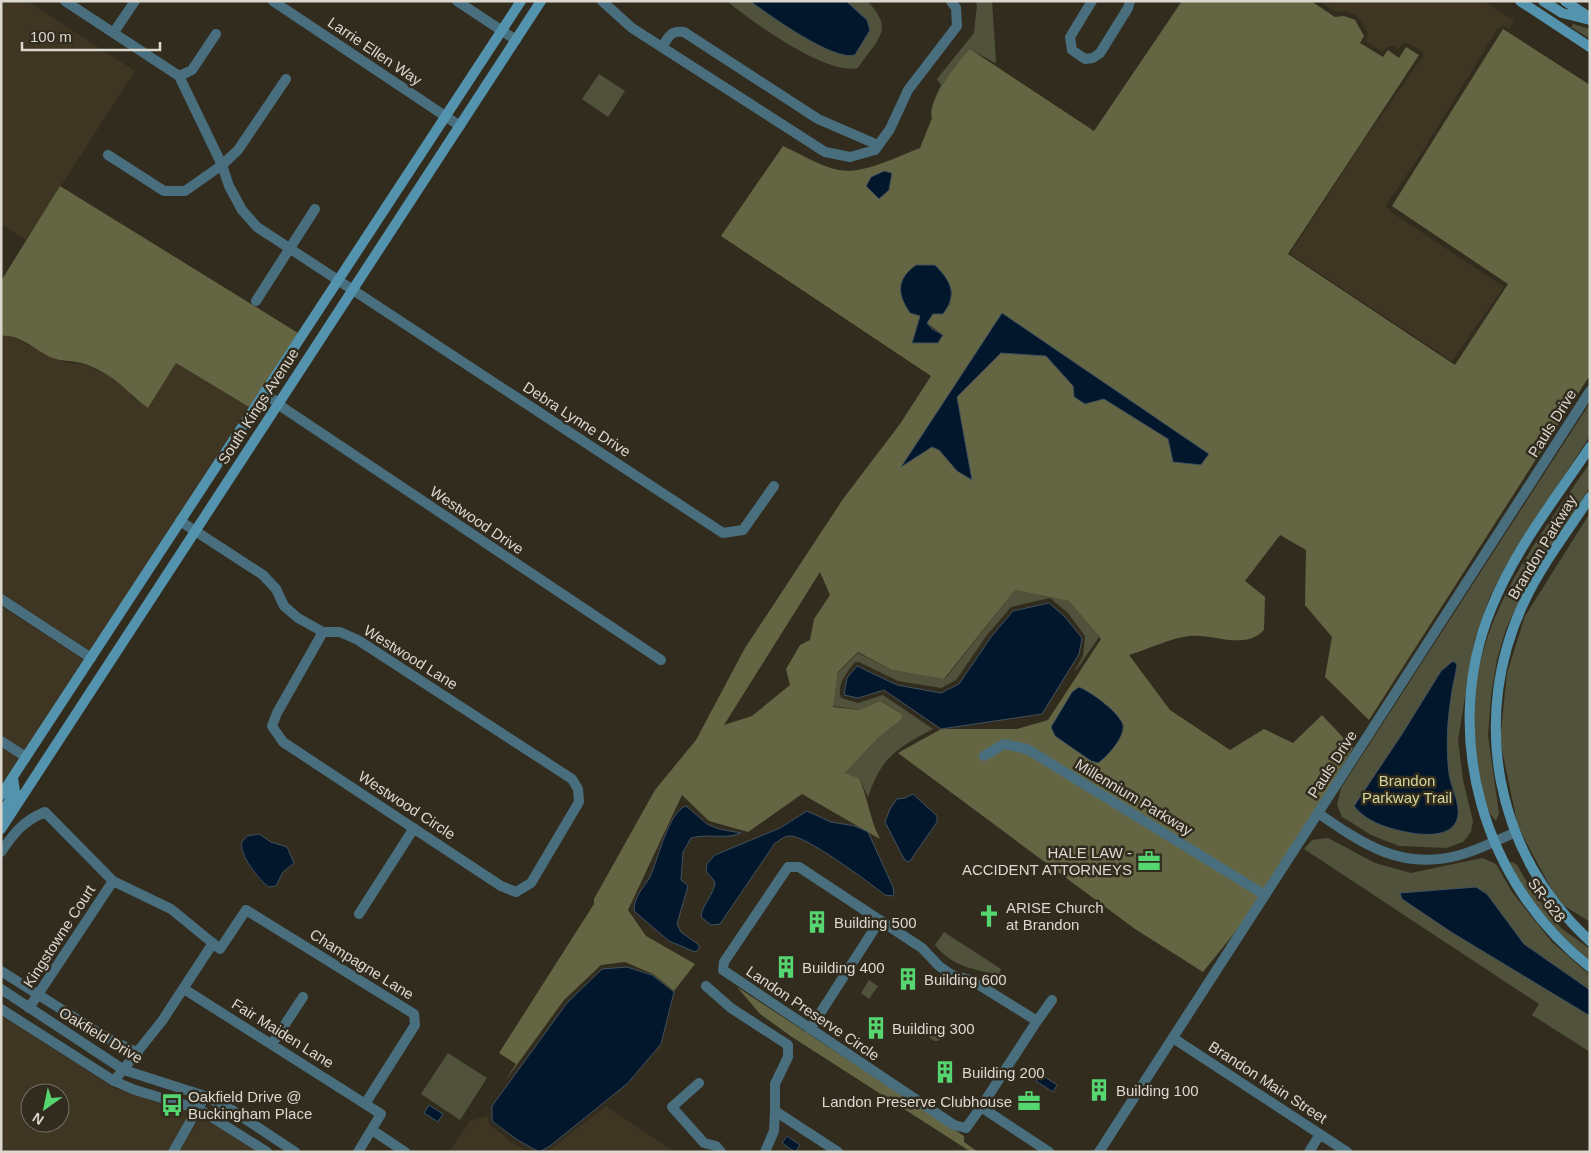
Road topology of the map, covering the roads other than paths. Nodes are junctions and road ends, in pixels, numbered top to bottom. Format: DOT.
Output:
graph roads {
  1 [pos="65,1"];
  2 [pos="135,1"];
  3 [pos="273,1"];
  4 [pos="457,1"];
  5 [pos="521,1"];
  6 [pos="541,1"];
  7 [pos="602,1"];
  8 [pos="950,1"];
  9 [pos="1092,1"];
  10 [pos="1130,1"];
  11 [pos="1520,1"];
  12 [pos="1543,1"];
  13 [pos="1565,1"];
  14 [pos="1590,19"];
  15 [pos="502,31"];
  16 [pos="114,32"];
  17 [pos="216,34"];
  18 [pos="516,40"];
  19 [pos="662,47"];
  20 [pos="1590,47"];
  21 [pos="179,76"];
  22 [pos="286,79"];
  23 [pos="446,117"];
  24 [pos="460,126"];
  25 [pos="878,145"];
  26 [pos="108,155"];
  27 [pos="222,165"];
  28 [pos="315,209"];
  29 [pos="289,248"];
  30 [pos="339,280"];
  31 [pos="352,289"];
  32 [pos="256,301"];
  33 [pos="1590,391"];
  34 [pos="264,392"];
  35 [pos="279,402"];
  36 [pos="1590,447"];
  37 [pos="774,486"];
  38 [pos="1590,497"];
  39 [pos="180,522"];
  40 [pos="195,531"];
  41 [pos="1,599"];
  42 [pos="323,632"];
  43 [pos="91,658"];
  44 [pos="661,660"];
  45 [pos="1,741"];
  46 [pos="984,756"];
  47 [pos="26,757"];
  48 [pos="13,778"];
  49 [pos="578,789"];
  50 [pos="1,795"];
  51 [pos="1318,813"];
  52 [pos="1,815"];
  53 [pos="414,828"];
  54 [pos="1,829"];
  55 [pos="1514,833"];
  56 [pos="1493,842"];
  57 [pos="1,852"];
  58 [pos="113,881"];
  59 [pos="1265,896"];
  60 [pos="358,914"];
  61 [pos="880,920"];
  62 [pos="1590,941"];
  63 [pos="213,943"];
  64 [pos="1590,967"];
  65 [pos="1,970"];
  66 [pos="706,986"];
  67 [pos="184,989"];
  68 [pos="1,990"];
  69 [pos="38,995"];
  70 [pos="303,997"];
  71 [pos="1052,1000"];
  72 [pos="29,1008"];
  73 [pos="1,1009"];
  74 [pos="1038,1021"];
  75 [pos="810,1029"];
  76 [pos="1173,1038"];
  77 [pos="272,1044"];
  78 [pos="138,1053"];
  79 [pos="124,1070"];
  80 [pos="114,1081"];
  81 [pos="700,1083"];
  82 [pos="205,1096"];
  83 [pos="365,1104"];
  84 [pos="981,1107"];
  85 [pos="199,1109"];
  86 [pos="775,1111"];
  87 [pos="372,1130"];
  88 [pos="1320,1134"];
  89 [pos="173,1152"];
  90 [pos="267,1152"];
  91 [pos="295,1152"];
  92 [pos="358,1152"];
  93 [pos="405,1152"];
  94 [pos="721,1152"];
  95 [pos="764,1152"];
  96 [pos="838,1152"];
  97 [pos="1049,1152"];
  98 [pos="1099,1152"];
  99 [pos="1308,1152"];
  100 [pos="1347,1152"];
  1 -- 16 [label="street"];
  2 -- 16 [label="street"];
  3 -- 23 [label="street, Larrie Ellen Way"];
  4 -- 15 [label="street"];
  5 -- 15 [label="main road, South Kings Avenue"];
  6 -- 18 [label="main road, South Kings Avenue"];
  7 -- 19 [label="street"];
  8 -- 25 [label="street"];
  9 -- 10 [label="street"];
  11 -- 20 [label="main road"];
  12 -- 14 [label="main road"];
  13 -- 14 [label="main road"];
  15 -- 18 [label="street"];
  15 -- 23 [label="main road, South Kings Avenue"];
  16 -- 21 [label="street"];
  17 -- 21 [label="street"];
  18 -- 24 [label="main road, South Kings Avenue"];
  19 -- 25 [label="street"];
  19 -- 25 [label="street"];
  21 -- 27 [label="street, Debra Lynne Drive"];
  22 -- 27 [label="street"];
  23 -- 24 [label="street, Larrie Ellen Way"];
  23 -- 30 [label="main road, South Kings Avenue"];
  24 -- 31 [label="main road, South Kings Avenue"];
  26 -- 27 [label="street"];
  27 -- 29 [label="street, Debra Lynne Drive"];
  28 -- 29 [label="street"];
  29 -- 30 [label="street, Debra Lynne Drive"];
  29 -- 32 [label="street"];
  30 -- 31 [label="street, Debra Lynne Drive"];
  30 -- 34 [label="main road, South Kings Avenue"];
  31 -- 35 [label="main road, South Kings Avenue"];
  31 -- 37 [label="street, Debra Lynne Drive"];
  33 -- 51 [label="street, Pauls Drive"];
  34 -- 35 [label="street, Westwood Drive"];
  34 -- 39 [label="main road, South Kings Avenue"];
  35 -- 40 [label="main road, South Kings Avenue"];
  35 -- 44 [label="street, Westwood Drive"];
  36 -- 56 [label="main road, Brandon Parkway"];
  38 -- 55 [label="main road, Brandon Parkway"];
  39 -- 40 [label="street, Westwood Lane"];
  39 -- 43 [label="main road, South Kings Avenue"];
  40 -- 42 [label="street, Westwood Lane"];
  40 -- 54 [label="main road, South Kings Avenue"];
  41 -- 43 [label="street"];
  42 -- 49 [label="street, Westwood Lane"];
  42 -- 53 [label="street, Westwood Circle"];
  43 -- 47 [label="main road, South Kings Avenue"];
  45 -- 47 [label="street"];
  46 -- 59 [label="street, Millennium Parkway"];
  47 -- 48 [label="main road, South Kings Avenue"];
  48 -- 50 [label="main road, South Kings Avenue"];
  48 -- 52 [label="main road"];
  49 -- 53 [label="street, Westwood Circle"];
  51 -- 56 [label="street"];
  51 -- 59 [label="street, Pauls Drive"];
  53 -- 60 [label="street"];
  55 -- 56 [label="street"];
  55 -- 62 [label="main road, Brandon Parkway"];
  56 -- 64 [label="main road, SR-628"];
  57 -- 58 [label="street"];
  58 -- 63 [label="street"];
  58 -- 69 [label="street, Kingstowne Court"];
  59 -- 76 [label="street, Pauls Drive"];
  61 -- 74 [label="street, Landon Preserve Circle"];
  61 -- 75 [label="street"];
  61 -- 75 [label="street, Landon Preserve Circle"];
  63 -- 67 [label="street"];
  63 -- 83 [label="street, Champagne Lane"];
  65 -- 69 [label="street"];
  66 -- 86 [label="street"];
  67 -- 77 [label="street, Fair Maiden Lane"];
  67 -- 78 [label="street"];
  68 -- 72 [label="street, Oakfield Drive"];
  69 -- 72 [label="street, Kingstowne Court"];
  69 -- 78 [label="street"];
  70 -- 77 [label="street"];
  71 -- 74 [label="street, Landon Preserve Circle"];
  72 -- 79 [label="street, Oakfield Drive"];
  73 -- 80 [label="street, Oakfield Drive"];
  74 -- 84 [label="street, Landon Preserve Circle"];
  75 -- 84 [label="street, Landon Preserve Circle"];
  76 -- 88 [label="street, Brandon Main Street"];
  76 -- 98 [label="street, Pauls Drive"];
  77 -- 83 [label="street, Fair Maiden Lane"];
  78 -- 79 [label="street"];
  79 -- 80 [label="street"];
  79 -- 82 [label="street, Oakfield Drive"];
  80 -- 85 [label="street, Oakfield Drive"];
  81 -- 94 [label="street"];
  82 -- 85 [label="street"];
  82 -- 91 [label="street, Oakfield Drive"];
  83 -- 87 [label="street"];
  84 -- 97 [label="street"];
  85 -- 89 [label="street"];
  85 -- 90 [label="street, Oakfield Drive"];
  86 -- 95 [label="street"];
  86 -- 96 [label="street"];
  87 -- 92 [label="street"];
  87 -- 93 [label="street"];
  88 -- 99 [label="street"];
  88 -- 100 [label="street, Brandon Main Street"];
}
